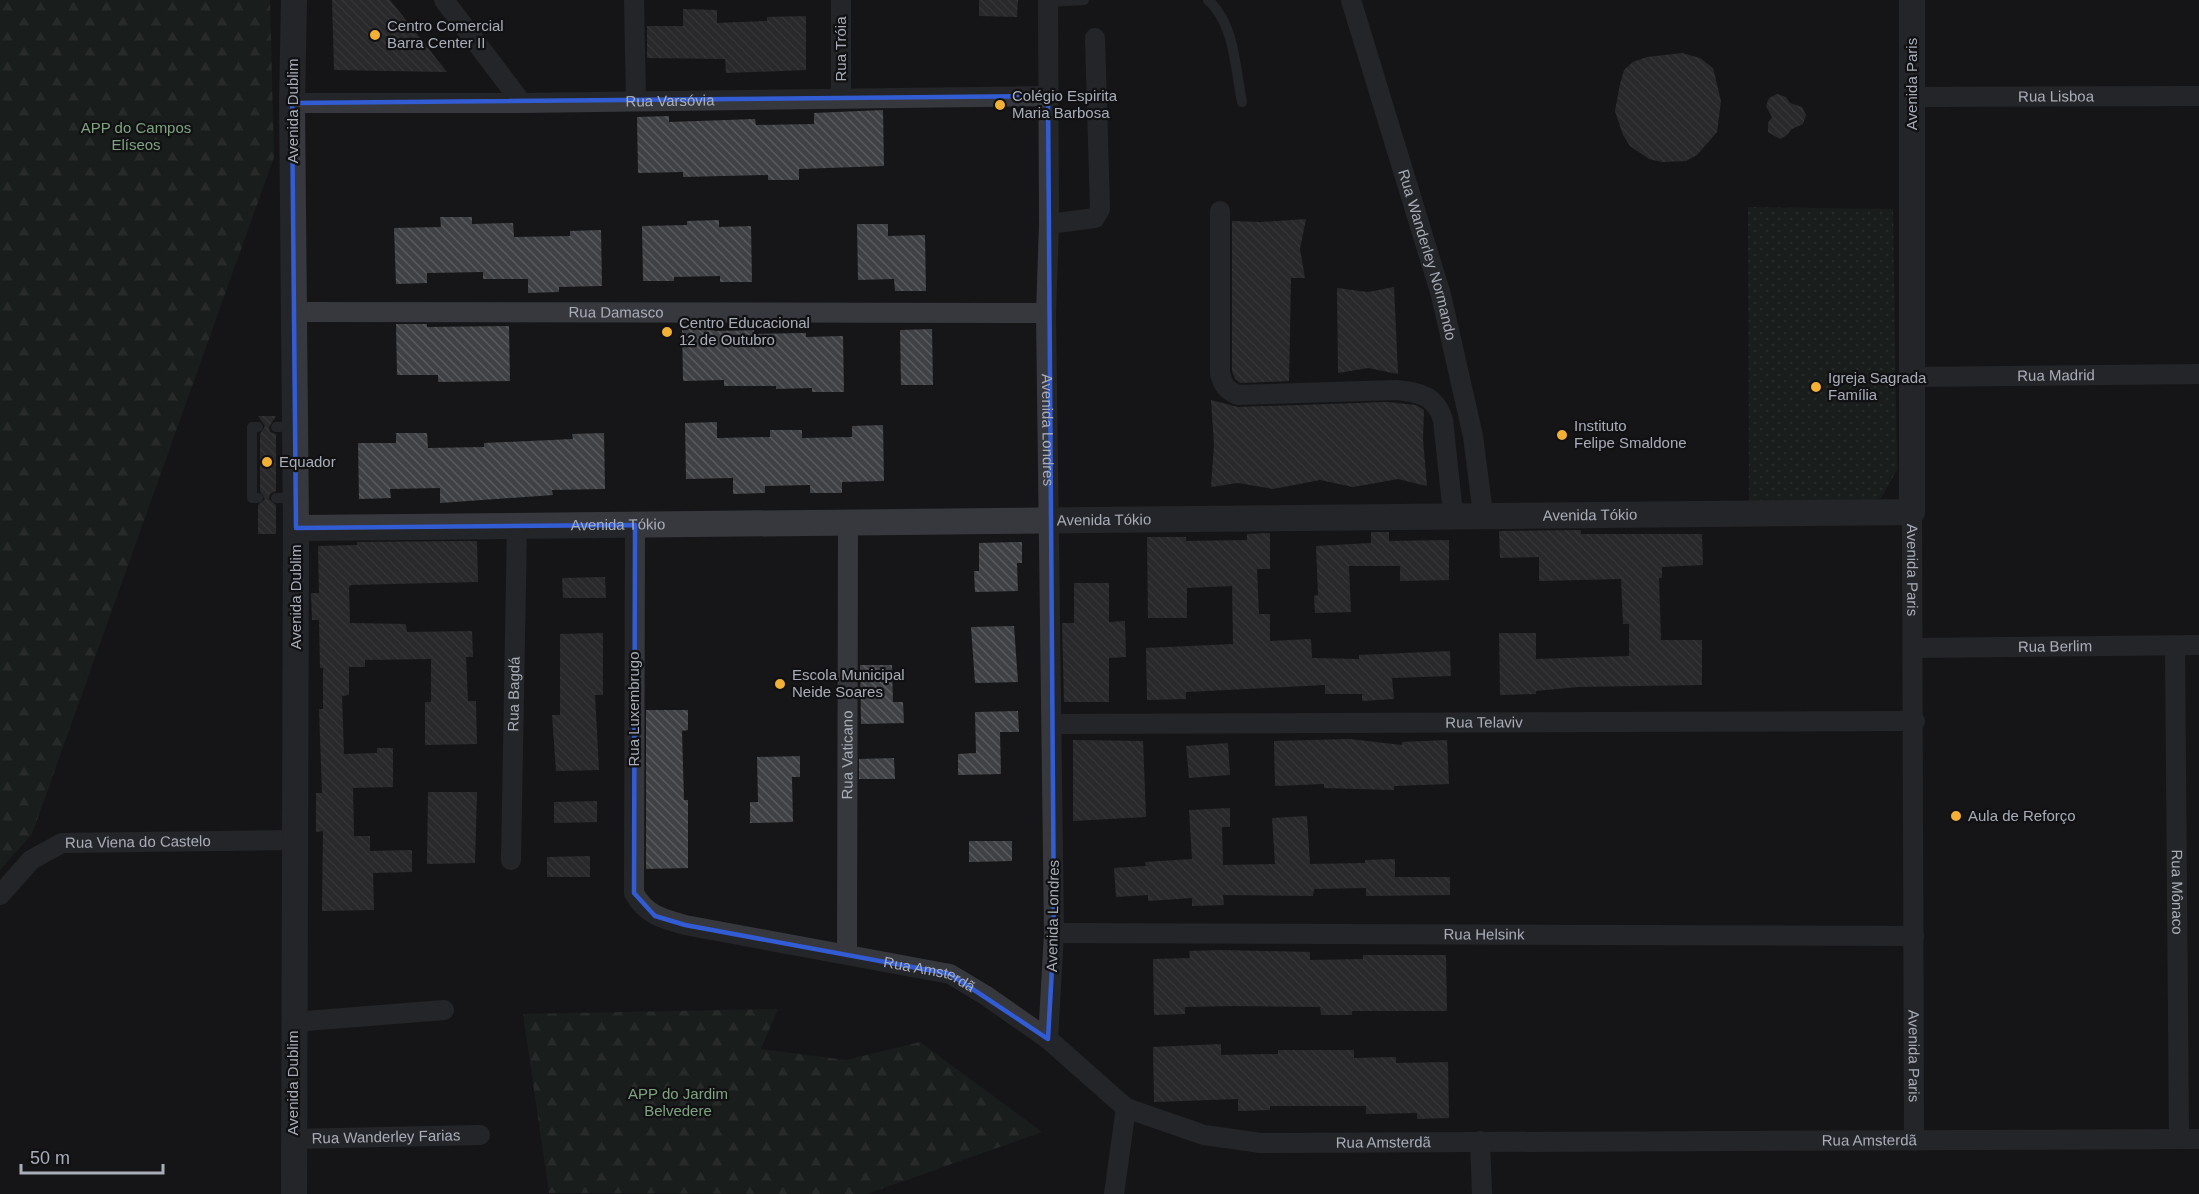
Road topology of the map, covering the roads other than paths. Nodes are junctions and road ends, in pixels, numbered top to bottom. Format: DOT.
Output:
graph roads {
  1 [pos="294,0"];
  2 [pos="444,0"];
  3 [pos="634,0"];
  4 [pos="841,0"];
  5 [pos="1084,0"];
  6 [pos="1208,0"];
  7 [pos="1351,0"];
  8 [pos="1912,0"];
  9 [pos="1048,1"];
  10 [pos="1095,38"];
  11 [pos="1048,96"];
  12 [pos="2199,96"];
  13 [pos="841,97"];
  14 [pos="1912,97"];
  15 [pos="636,100"];
  16 [pos="1242,102"];
  17 [pos="292,103"];
  18 [pos="522,104"];
  19 [pos="1220,211"];
  20 [pos="1049,224"];
  21 [pos="294,312"];
  22 [pos="1046,313"];
  23 [pos="2199,374"];
  24 [pos="1912,376"];
  25 [pos="258,427"];
  26 [pos="258,498"];
  27 [pos="1912,512"];
  28 [pos="1453,514"];
  29 [pos="1483,514"];
  30 [pos="1049,519"];
  31 [pos="848,522"];
  32 [pos="635,525"];
  33 [pos="517,526"];
  34 [pos="296,528"];
  35 [pos="2175,645"];
  36 [pos="2199,645"];
  37 [pos="1913,648"];
  38 [pos="1915,721"];
  39 [pos="1052,724"];
  40 [pos="296,840"];
  41 [pos="511,860"];
  42 [pos="633,894"];
  43 [pos="0,895"];
  44 [pos="1054,933"];
  45 [pos="1914,936"];
  46 [pos="847,953"];
  47 [pos="444,1010"];
  48 [pos="293,1022"];
  49 [pos="1048,1039"];
  50 [pos="1126,1108"];
  51 [pos="480,1135"];
  52 [pos="292,1139"];
  53 [pos="2189,1139"];
  54 [pos="1480,1141"];
  55 [pos="1914,1141"];
  56 [pos="294,1194"];
  57 [pos="1114,1194"];
  58 [pos="1482,1194"];
  1 -- 17 [label="street, Avenida Dublim"];
  2 -- 18 [label="street"];
  3 -- 15 [label="street"];
  4 -- 13 [label="street, Rua Tróia"];
  5 -- 9 [label="lane"];
  6 -- 16 [label="lane"];
  7 -- 29 [label="street, Rua Wanderley Normando"];
  8 -- 14 [label="street, Avenida Paris"];
  9 -- 11 [label="street, Avenida Londres"];
  10 -- 20 [label="street"];
  11 -- 13 [label="street, Rua Varsóvia"];
  11 -- 20 [label="street, Avenida Londres"];
  12 -- 14 [label="street, Rua Lisboa"];
  13 -- 15 [label="street, Rua Varsóvia"];
  14 -- 24 [label="street, Avenida Paris"];
  15 -- 18 [label="street, Rua Varsóvia"];
  17 -- 18 [label="street, Rua Varsóvia"];
  17 -- 21 [label="street, Avenida Dublim"];
  19 -- 28 [label="street"];
  20 -- 22 [label="street, Avenida Londres"];
  21 -- 22 [label="street, Rua Damasco"];
  21 -- 34 [label="street, Avenida Dublim"];
  22 -- 30 [label="street, Avenida Londres"];
  23 -- 24 [label="street, Rua Madrid"];
  24 -- 27 [label="street, Avenida Paris"];
  25 -- 26 [label="lane"];
  27 -- 29 [label="street, Avenida Tókio"];
  27 -- 37 [label="street, Avenida Paris"];
  28 -- 29 [label="street, Avenida Tókio"];
  28 -- 30 [label="street, Avenida Tókio"];
  30 -- 31 [label="street, Avenida Tókio"];
  30 -- 39 [label="street, Avenida Londres"];
  31 -- 32 [label="street, Avenida Tókio"];
  31 -- 46 [label="street, Rua Vaticano"];
  32 -- 33 [label="street, Avenida Tókio"];
  32 -- 42 [label="street, Rua Luxembrugo"];
  33 -- 34 [label="street, Avenida Tókio"];
  33 -- 41 [label="street, Rua Bagdá"];
  34 -- 40 [label="street, Avenida Dublim"];
  35 -- 36 [label="street, Rua Berlim"];
  35 -- 37 [label="street, Rua Berlim"];
  35 -- 53 [label="street, Rua Mônaco"];
  37 -- 38 [label="street, Avenida Paris"];
  38 -- 39 [label="street, Rua Telaviv"];
  38 -- 45 [label="street, Avenida Paris"];
  39 -- 44 [label="street, Avenida Londres"];
  40 -- 43 [label="street, Rua Viena do Castelo"];
  40 -- 48 [label="street, Avenida Dublim"];
  42 -- 46 [label="street, Rua Amsterdã"];
  44 -- 45 [label="street, Rua Helsink"];
  44 -- 49 [label="street, Avenida Londres"];
  45 -- 55 [label="street, Avenida Paris"];
  46 -- 49 [label="street, Rua Amsterdã"];
  47 -- 48 [label="street"];
  48 -- 52 [label="street, Avenida Dublim"];
  49 -- 50 [label="street, Rua Amsterdã"];
  50 -- 54 [label="street, Rua Amsterdã"];
  50 -- 57 [label="street"];
  51 -- 52 [label="street, Rua Wanderley Farias"];
  52 -- 56 [label="street, Avenida Dublim"];
  53 -- 55 [label="street, Rua Amsterdã"];
  54 -- 55 [label="street, Rua Amsterdã"];
  54 -- 58 [label="street"];
}
